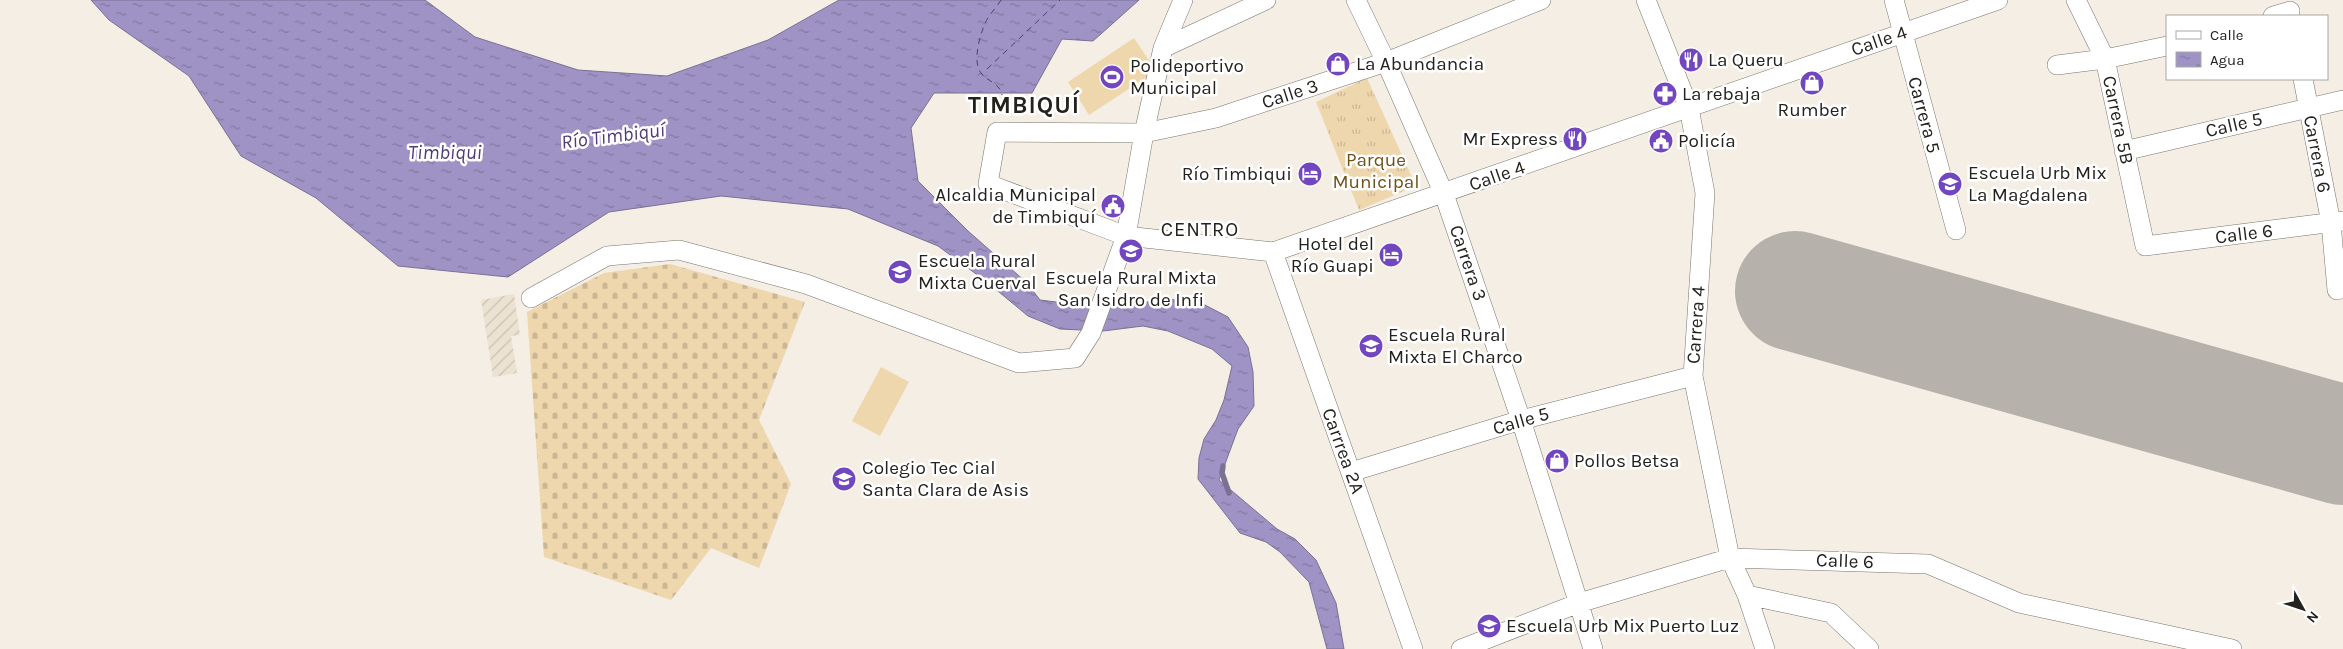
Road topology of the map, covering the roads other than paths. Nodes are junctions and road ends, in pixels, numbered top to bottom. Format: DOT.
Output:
graph roads {
  1 [pos="1183,0"];
  2 [pos="1266,0"];
  3 [pos="1356,0"];
  4 [pos="1541,0"];
  5 [pos="1646,0"];
  6 [pos="1894,0"];
  7 [pos="1998,0"];
  8 [pos="2076,0"];
  9 [pos="1902,33"];
  10 [pos="2166,46"];
  11 [pos="1163,48"];
  12 [pos="2105,60"];
  13 [pos="1386,62"];
  14 [pos="2058,65"];
  15 [pos="2303,80"];
  16 [pos="2343,100"];
  17 [pos="1689,108"];
  18 [pos="2308,108"];
  19 [pos="1144,133"];
  20 [pos="2124,151"];
  21 [pos="988,184"];
  22 [pos="1444,194"];
  23 [pos="2337,222"];
  24 [pos="1956,230"];
  25 [pos="1126,236"];
  26 [pos="2145,246"];
  27 [pos="1272,252"];
  28 [pos="2337,290"];
  29 [pos="531,298"];
  30 [pos="1693,376"];
  31 [pos="1521,420"];
  32 [pos="1351,472"];
  33 [pos="1730,558"];
  34 [pos="1747,595"];
  35 [pos="1579,603"];
  36 [pos="1413,649"];
  37 [pos="1461,649"];
  38 [pos="1593,649"];
  39 [pos="1765,649"];
  40 [pos="1869,649"];
  41 [pos="2232,649"];
  1 -- 11 [label="street"];
  2 -- 11 [label="street"];
  3 -- 13 [label="street, Carrera 3"];
  4 -- 13 [label="street, Calle 3"];
  5 -- 17 [label="street, Carrera 4"];
  6 -- 9 [label="street, Carrera 5"];
  7 -- 9 [label="street, Calle 4"];
  8 -- 12 [label="street, Carrera 5B"];
  9 -- 17 [label="street, Calle 4"];
  9 -- 24 [label="street, Carrera 5"];
  10 -- 12 [label="street"];
  11 -- 19 [label="street"];
  12 -- 14 [label="street"];
  12 -- 20 [label="street, Carrera 5B"];
  13 -- 19 [label="street, Calle 3"];
  13 -- 22 [label="street, Carrera 3"];
  15 -- 18 [label="street, Carrera 6"];
  16 -- 18 [label="street, Calle 5"];
  17 -- 22 [label="street, Calle 4"];
  17 -- 30 [label="street, Carrera 4"];
  18 -- 20 [label="street, Calle 5"];
  18 -- 23 [label="street, Carrera 6"];
  19 -- 21 [label="street, Calle 3"];
  19 -- 25 [label="street"];
  20 -- 26 [label="street, Carrera 5B"];
  21 -- 25 [label="street, Calle 4"];
  22 -- 27 [label="street, Calle 4"];
  22 -- 31 [label="street, Carrera 3"];
  23 -- 26 [label="street, Calle 6"];
  23 -- 28 [label="street, Carrera 6"];
  25 -- 27 [label="street, Calle 4"];
  25 -- 29 [label="street"];
  27 -- 32 [label="street, Carrrea 2A"];
  30 -- 31 [label="street, Calle 5"];
  30 -- 33 [label="street, Carrera 4"];
  31 -- 32 [label="street, Calle 5"];
  31 -- 35 [label="street, Carrera 3"];
  32 -- 36 [label="street, Carrrea 2A"];
  33 -- 34 [label="street, Carrera 4"];
  33 -- 35 [label="street, Calle 6"];
  33 -- 41 [label="street, Calle 6"];
  34 -- 39 [label="street, Carrera 4"];
  34 -- 40 [label="street"];
  35 -- 37 [label="street, Calle 6"];
  35 -- 38 [label="street, Carrera 3"];
}
